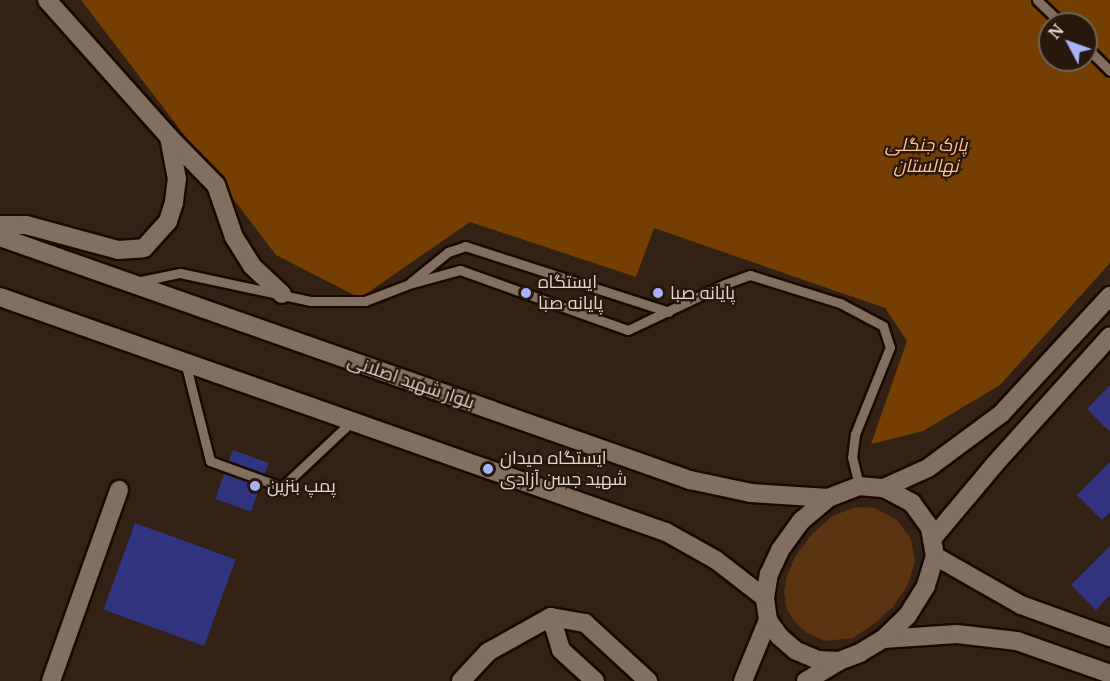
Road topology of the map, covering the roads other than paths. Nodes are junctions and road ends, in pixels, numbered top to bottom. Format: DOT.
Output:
graph roads {
  1 [pos="47,0"];
  2 [pos="1037,0"];
  3 [pos="1050,12"];
  4 [pos="1098,59"];
  5 [pos="1110,71"];
  6 [pos="169,137"];
  7 [pos="0,225"];
  8 [pos="0,237"];
  9 [pos="131,284"];
  10 [pos="409,284"];
  11 [pos="282,294"];
  12 [pos="1110,296"];
  13 [pos="0,297"];
  14 [pos="669,312"];
  15 [pos="1110,336"];
  16 [pos="185,362"];
  17 [pos="352,421"];
  18 [pos="859,486"];
  19 [pos="884,488"];
  20 [pos="119,490"];
  21 [pos="828,498"];
  22 [pos="934,548"];
  23 [pos="765,598"];
  24 [pos="551,617"];
  25 [pos="768,620"];
  26 [pos="1110,637"];
  27 [pos="883,639"];
  28 [pos="839,661"];
  29 [pos="1110,674"];
  30 [pos="51,681"];
  31 [pos="461,681"];
  32 [pos="595,681"];
  33 [pos="648,681"];
  34 [pos="743,681"];
  35 [pos="806,681"];
  1 -- 6 [label="street"];
  2 -- 3 [label="lane"];
  4 -- 5 [label="lane"];
  6 -- 7 [label="street"];
  6 -- 11 [label="street"];
  8 -- 9 [label="street, بلوار شهید اصلانی"];
  9 -- 11 [label="lane"];
  9 -- 21 [label="street, بلوار شهید اصلانی"];
  10 -- 11 [label="lane"];
  10 -- 14 [label="lane"];
  10 -- 14 [label="lane"];
  12 -- 19 [label="street"];
  13 -- 16 [label="street"];
  14 -- 18 [label="lane"];
  15 -- 22 [label="street"];
  16 -- 17 [label="street"];
  16 -- 17 [label="lane"];
  17 -- 23 [label="street"];
  18 -- 19 [label="street"];
  18 -- 21 [label="street"];
  19 -- 22 [label="street"];
  20 -- 30 [label="street"];
  21 -- 23 [label="street"];
  22 -- 26 [label="street"];
  22 -- 27 [label="street"];
  23 -- 25 [label="street"];
  24 -- 31 [label="street"];
  24 -- 32 [label="street"];
  24 -- 33 [label="street"];
  25 -- 28 [label="street"];
  25 -- 34 [label="street"];
  27 -- 28 [label="street"];
  27 -- 29 [label="street"];
  28 -- 35 [label="street"];
}
